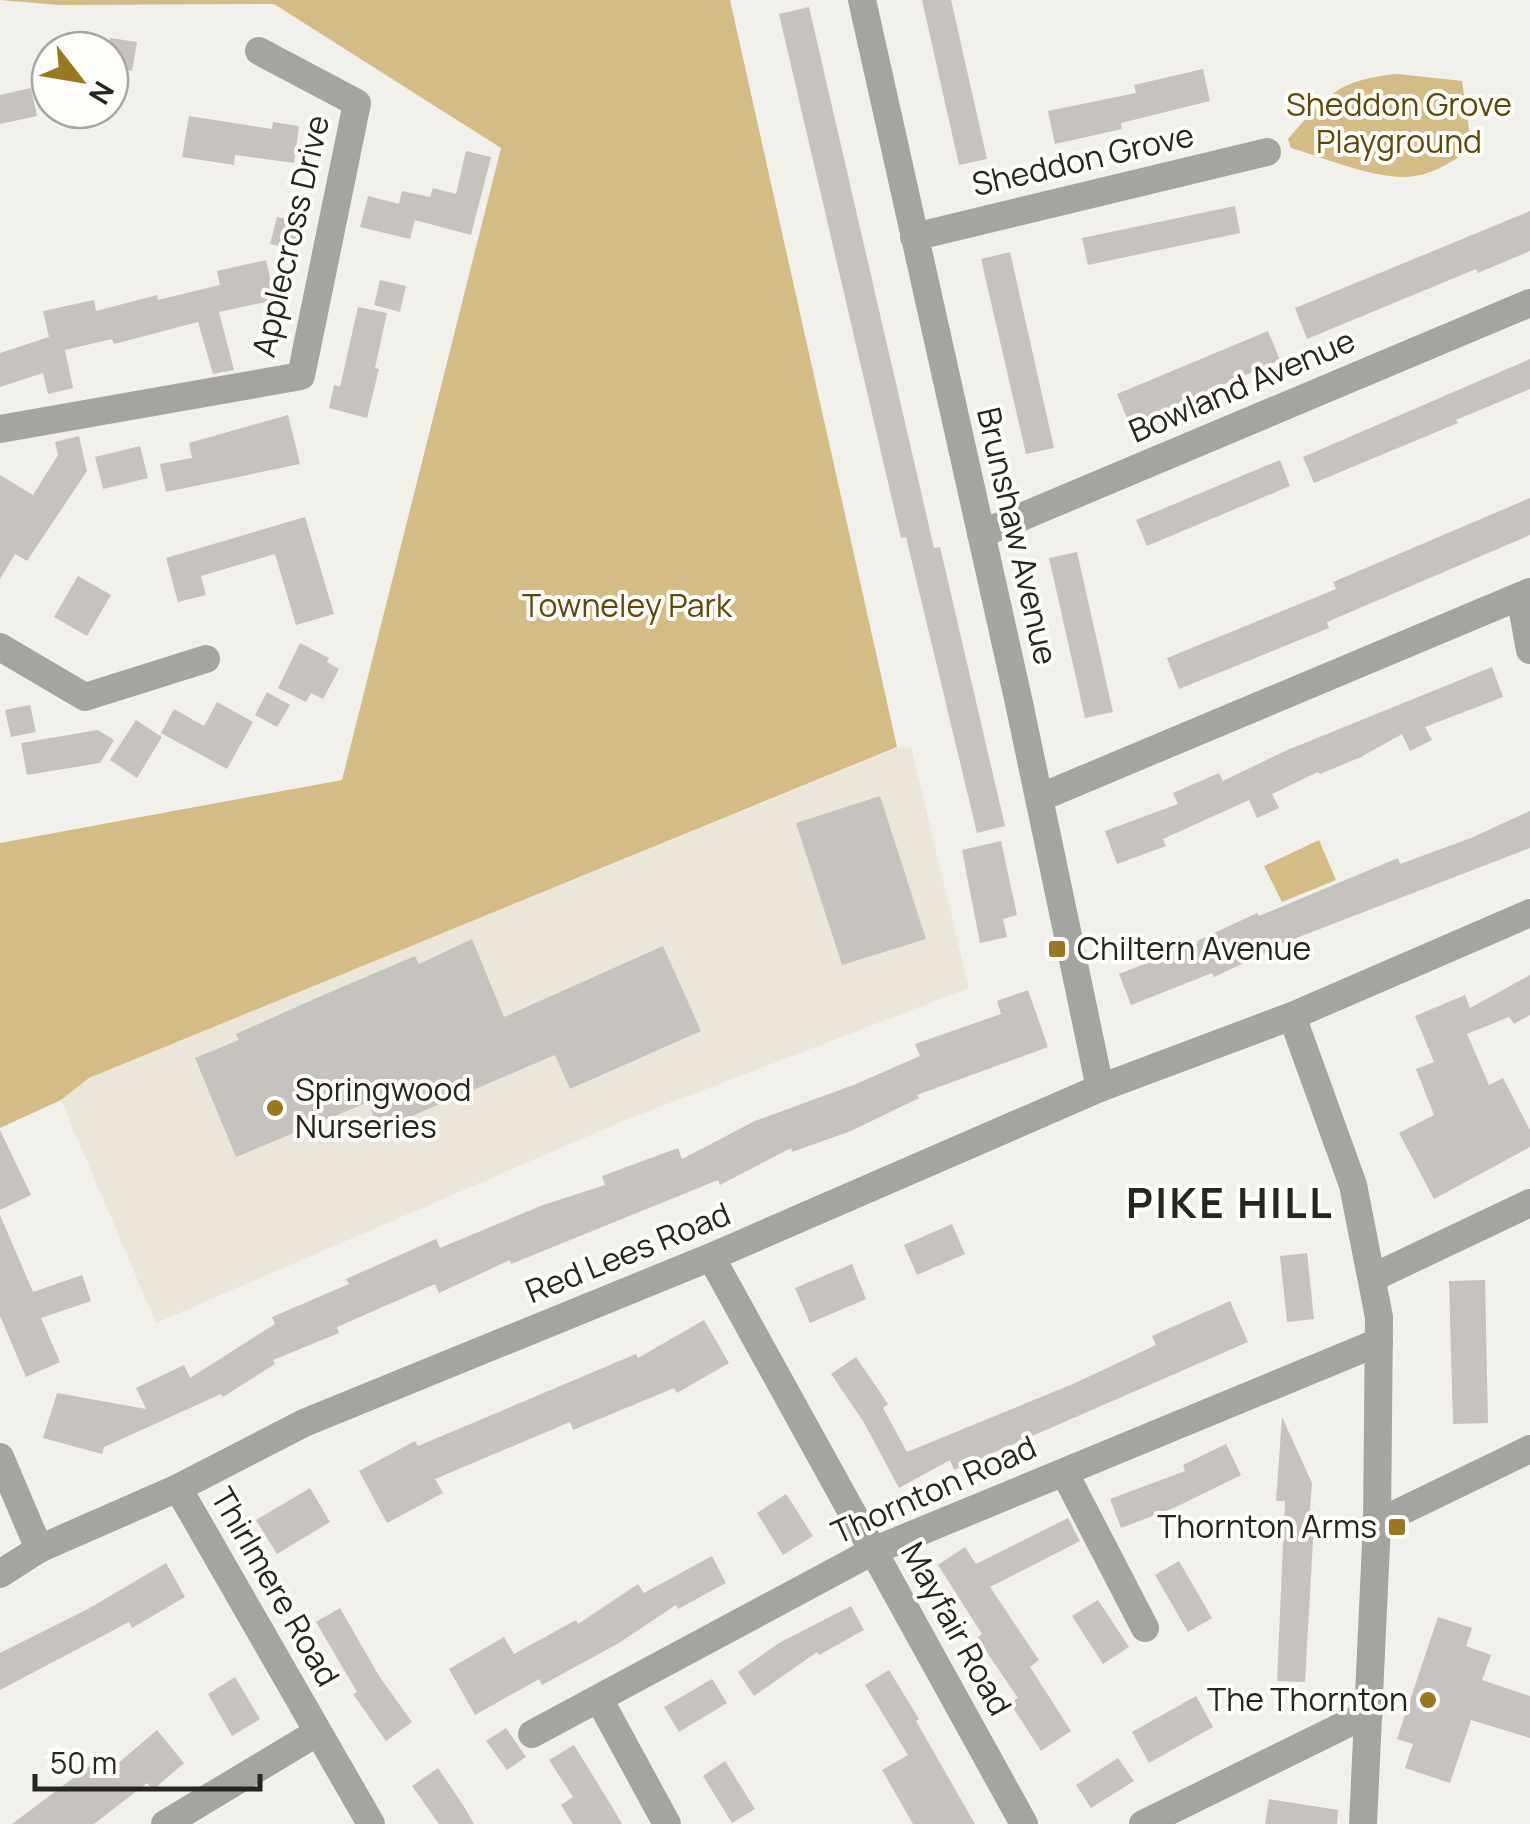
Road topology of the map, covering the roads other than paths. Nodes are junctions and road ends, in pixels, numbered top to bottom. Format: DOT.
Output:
graph roads {
  1 [pos="862,0"];
  2 [pos="259,51"];
  3 [pos="1268,152"];
  4 [pos="914,236"];
  5 [pos="1530,303"];
  6 [pos="0,429"];
  7 [pos="981,534"];
  8 [pos="1525,594"];
  9 [pos="0,647"];
  10 [pos="1530,650"];
  11 [pos="206,659"];
  12 [pos="1039,798"];
  13 [pos="1530,914"];
  14 [pos="1292,1016"];
  15 [pos="1100,1088"];
  16 [pos="1530,1203"];
  17 [pos="711,1257"];
  18 [pos="1372,1278"];
  19 [pos="1379,1342"];
  20 [pos="1530,1449"];
  21 [pos="0,1457"];
  22 [pos="1064,1472"];
  23 [pos="178,1488"];
  24 [pos="1378,1523"];
  25 [pos="39,1548"];
  26 [pos="874,1551"];
  27 [pos="0,1574"];
  28 [pos="1144,1628"];
  29 [pos="598,1699"];
  30 [pos="1368,1714"];
  31 [pos="318,1732"];
  32 [pos="532,1734"];
  33 [pos="165,1824"];
  34 [pos="371,1824"];
  35 [pos="666,1824"];
  36 [pos="1024,1824"];
  37 [pos="1144,1824"];
  38 [pos="1363,1824"];
  1 -- 4 [label="street, Brunshaw Avenue"];
  2 -- 6 [label="street, Applecross Drive"];
  3 -- 4 [label="street, Sheddon Grove"];
  4 -- 7 [label="street, Brunshaw Avenue"];
  5 -- 7 [label="street, Bowland Avenue"];
  7 -- 12 [label="street, Brunshaw Avenue"];
  8 -- 10 [label="street"];
  8 -- 12 [label="street"];
  9 -- 11 [label="street"];
  12 -- 15 [label="street, Brunshaw Avenue"];
  13 -- 14 [label="street, Red Lees Road"];
  14 -- 15 [label="street, Red Lees Road"];
  14 -- 18 [label="street"];
  15 -- 17 [label="street, Red Lees Road"];
  16 -- 18 [label="street"];
  17 -- 23 [label="street, Red Lees Road"];
  17 -- 26 [label="street, Mayfair Road"];
  18 -- 19 [label="street"];
  19 -- 22 [label="street, Thornton Road"];
  19 -- 24 [label="street"];
  20 -- 24 [label="street"];
  21 -- 25 [label="street"];
  22 -- 26 [label="street, Thornton Road"];
  22 -- 28 [label="street"];
  23 -- 25 [label="street, Red Lees Road"];
  23 -- 31 [label="street, Thirlmere Road"];
  24 -- 30 [label="street"];
  25 -- 27 [label="street, Red Lees Road"];
  26 -- 29 [label="street, Thornton Road"];
  26 -- 36 [label="street, Mayfair Road"];
  29 -- 32 [label="street, Thornton Road"];
  29 -- 35 [label="street"];
  30 -- 37 [label="street"];
  30 -- 38 [label="street"];
  31 -- 33 [label="street"];
  31 -- 34 [label="street, Thirlmere Road"];
}
